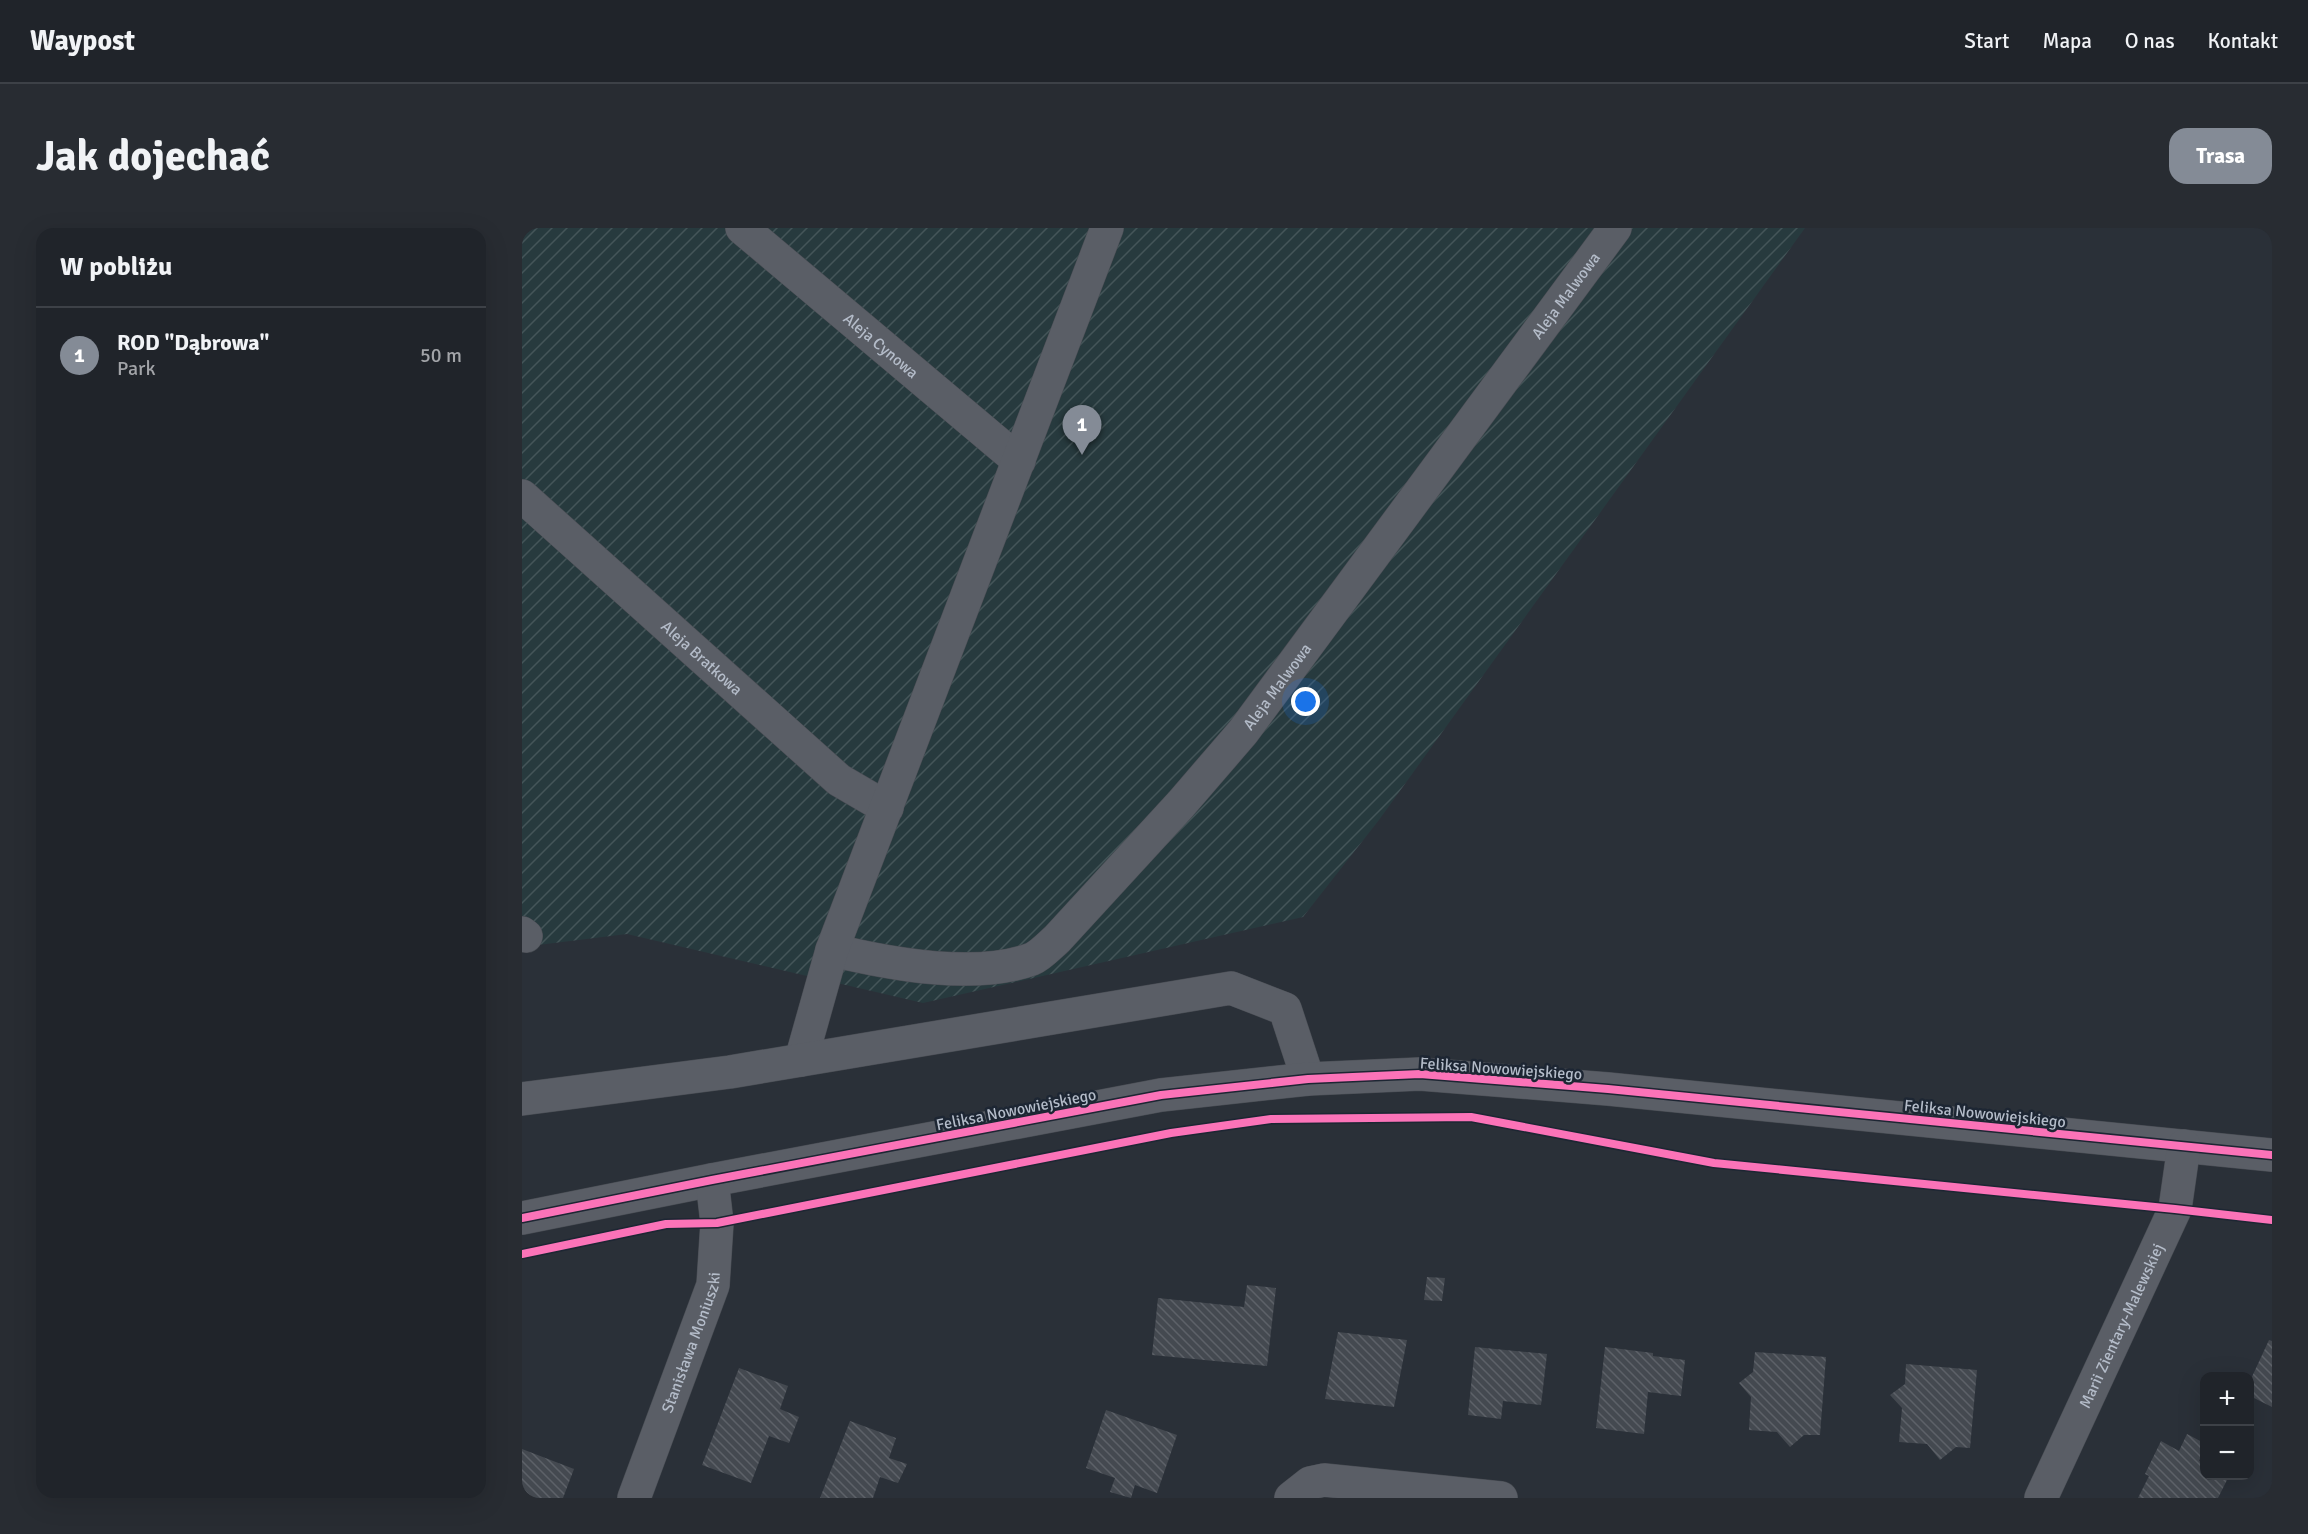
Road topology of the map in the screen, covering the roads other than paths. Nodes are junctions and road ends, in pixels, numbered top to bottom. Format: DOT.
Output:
graph roads {
  1 [pos="742,228"];
  2 [pos="1107,228"];
  3 [pos="1615,228"];
  4 [pos="1019,461"];
  5 [pos="522,496"];
  6 [pos="887,808"];
  7 [pos="828,965"];
  8 [pos="801,1060"];
  9 [pos="1308,1079"];
  10 [pos="522,1099"];
  11 [pos="2184,1146"];
  12 [pos="2272,1155"];
  13 [pos="712,1180"];
  14 [pos="522,1218"];
  15 [pos="634,1498"];
  16 [pos="1291,1498"];
  17 [pos="1501,1498"];
  18 [pos="2041,1498"];
  1 -- 4 [label="street, Aleja Cynowa"];
  2 -- 4 [label="street"];
  3 -- 7 [label="street, Aleja Malwowa"];
  4 -- 6 [label="street"];
  5 -- 6 [label="street, Aleja Bratkowa"];
  6 -- 7 [label="street"];
  7 -- 8 [label="street"];
  8 -- 9 [label="street"];
  8 -- 10 [label="street"];
  9 -- 11 [label="street, Feliksa Nowowiejskiego"];
  9 -- 13 [label="street, Feliksa Nowowiejskiego"];
  11 -- 12 [label="street, Feliksa Nowowiejskiego"];
  11 -- 18 [label="street, Marii Zientary-Malewskiej"];
  13 -- 14 [label="street, Feliksa Nowowiejskiego"];
  13 -- 15 [label="street, Stanisława Moniuszki"];
  16 -- 17 [label="street"];
}
